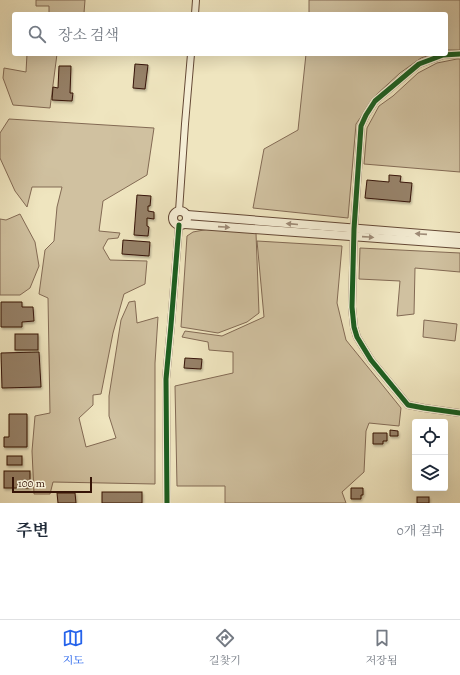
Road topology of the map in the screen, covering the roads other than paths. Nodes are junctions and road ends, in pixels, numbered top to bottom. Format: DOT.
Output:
graph roads {
  1 [pos="196,0"];
  2 [pos="195,12"];
  3 [pos="460,54"];
  4 [pos="448,55"];
  5 [pos="191,56"];
  6 [pos="440,56"];
  7 [pos="179,211"];
  8 [pos="187,215"];
  9 [pos="182,224"];
  10 [pos="354,232"];
  11 [pos="460,237"];
  12 [pos="460,244"];
  13 [pos="460,413"];
  14 [pos="167,503"];
  1 -- 2 [label="street"];
  3 -- 4 [label="street"];
  5 -- 7 [label="street"];
  6 -- 10 [label="street"];
  7 -- 8 [label="street"];
  7 -- 9 [label="street"];
  8 -- 9 [label="street"];
  10 -- 8 [label="street, one-way"];
  9 -- 10 [label="street, one-way"];
  9 -- 14 [label="street"];
  11 -- 10 [label="street, one-way"];
  10 -- 12 [label="street, one-way"];
  10 -- 13 [label="street"];
}
